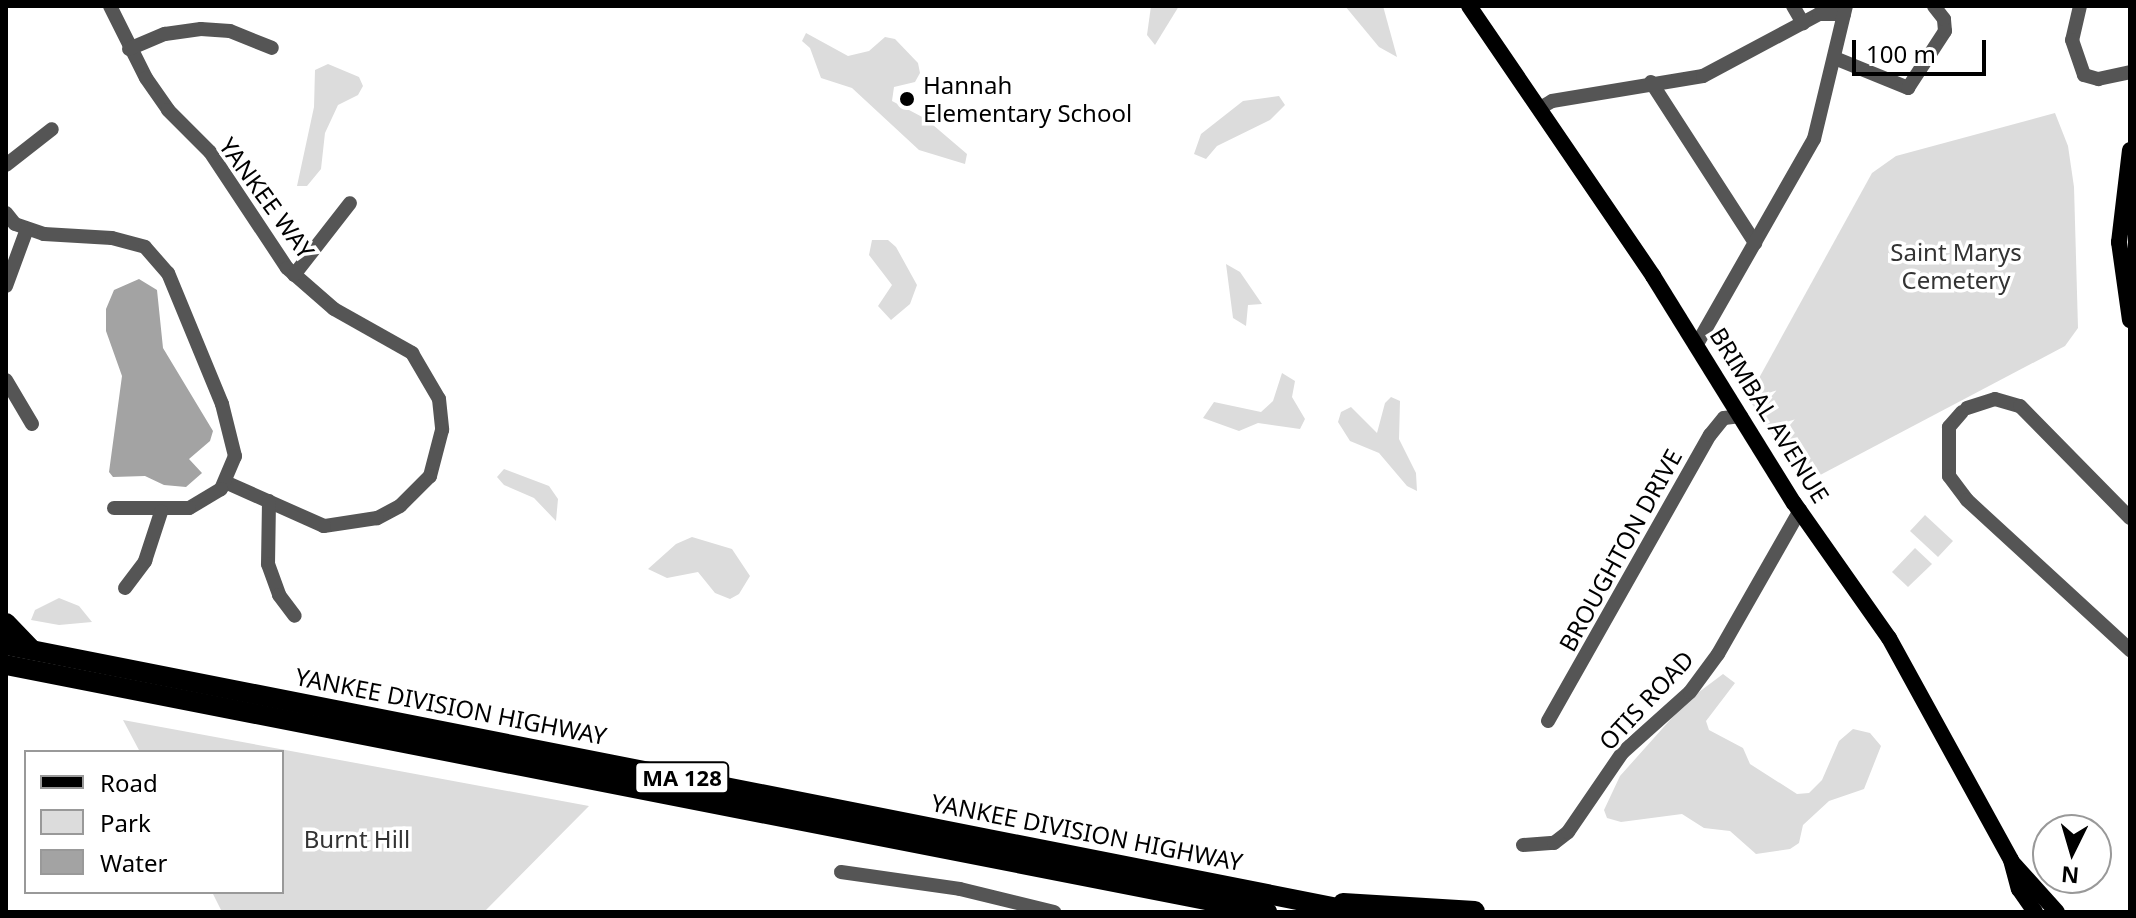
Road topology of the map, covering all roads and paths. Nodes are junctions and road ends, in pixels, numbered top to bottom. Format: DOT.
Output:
graph roads {
  1 [pos="110,6"];
  2 [pos="1469,6"];
  3 [pos="1793,6"];
  4 [pos="1934,6"];
  5 [pos="2080,6"];
  6 [pos="1845,10"];
  7 [pos="1803,23"];
  8 [pos="272,48"];
  9 [pos="129,49"];
  10 [pos="1837,59"];
  11 [pos="2130,72"];
  12 [pos="1651,82"];
  13 [pos="1540,108"];
  14 [pos="52,129"];
  15 [pos="2130,150"];
  16 [pos="6,165"];
  17 [pos="350,203"];
  18 [pos="6,213"];
  19 [pos="27,229"];
  20 [pos="1755,243"];
  21 [pos="294,275"];
  22 [pos="6,286"];
  23 [pos="2129,309"];
  24 [pos="1697,344"];
  25 [pos="6,380"];
  26 [pos="1741,416"];
  27 [pos="32,424"];
  28 [pos="225,482"];
  29 [pos="269,501"];
  30 [pos="114,508"];
  31 [pos="1800,510"];
  32 [pos="161,512"];
  33 [pos="2130,518"];
  34 [pos="125,588"];
  35 [pos="295,616"];
  36 [pos="6,623"];
  37 [pos="6,645"];
  38 [pos="32,650"];
  39 [pos="2130,650"];
  40 [pos="6,665"];
  41 [pos="1548,721"];
  42 [pos="1523,845"];
  43 [pos="2011,860"];
  44 [pos="841,872"];
  45 [pos="1291,899"];
  46 [pos="1475,911"];
  47 [pos="1054,912"];
  48 [pos="1267,912"];
  49 [pos="1358,912"];
  50 [pos="2035,912"];
  51 [pos="2057,912"];
  1 -- 9 [label="street, YANKEE WAY"];
  2 -- 13 [label="main road, BRIMBAL AVENUE"];
  3 -- 7 [label="street"];
  4 -- 10 [label="street"];
  5 -- 11 [label="street"];
  6 -- 7 [label="street"];
  6 -- 10 [label="street"];
  7 -- 12 [label="street"];
  8 -- 9 [label="street"];
  9 -- 21 [label="street, YANKEE WAY"];
  10 -- 20 [label="street"];
  12 -- 13 [label="street"];
  12 -- 20 [label="street"];
  13 -- 24 [label="main road, BRIMBAL AVENUE"];
  14 -- 16 [label="street"];
  15 -- 23 [label="main road"];
  17 -- 21 [label="street"];
  18 -- 19 [label="street"];
  19 -- 22 [label="street"];
  19 -- 28 [label="street"];
  20 -- 24 [label="street"];
  21 -- 29 [label="street, YANKEE WAY"];
  24 -- 26 [label="main road, BRIMBAL AVENUE"];
  25 -- 27 [label="street"];
  26 -- 31 [label="main road, BRIMBAL AVENUE"];
  26 -- 41 [label="street, BROUGHTON DRIVE"];
  28 -- 29 [label="street, YANKEE WAY"];
  28 -- 32 [label="street"];
  29 -- 35 [label="street"];
  30 -- 32 [label="street"];
  31 -- 42 [label="street, OTIS ROAD"];
  31 -- 43 [label="main road, BRIMBAL AVENUE"];
  32 -- 34 [label="street"];
  33 -- 39 [label="street"];
  36 -- 38 [label="highway"];
  37 -- 38 [label="highway, YANKEE DIVISION HIGHWAY / MA 128"];
  38 -- 45 [label="highway, YANKEE DIVISION HIGHWAY / MA 128"];
  40 -- 48 [label="highway, YANKEE DIVISION HIGHWAY / MA 128"];
  43 -- 50 [label="main road"];
  43 -- 51 [label="main road"];
  44 -- 47 [label="street"];
  45 -- 46 [label="highway"];
  45 -- 49 [label="highway, YANKEE DIVISION HIGHWAY / MA 128"];
}
